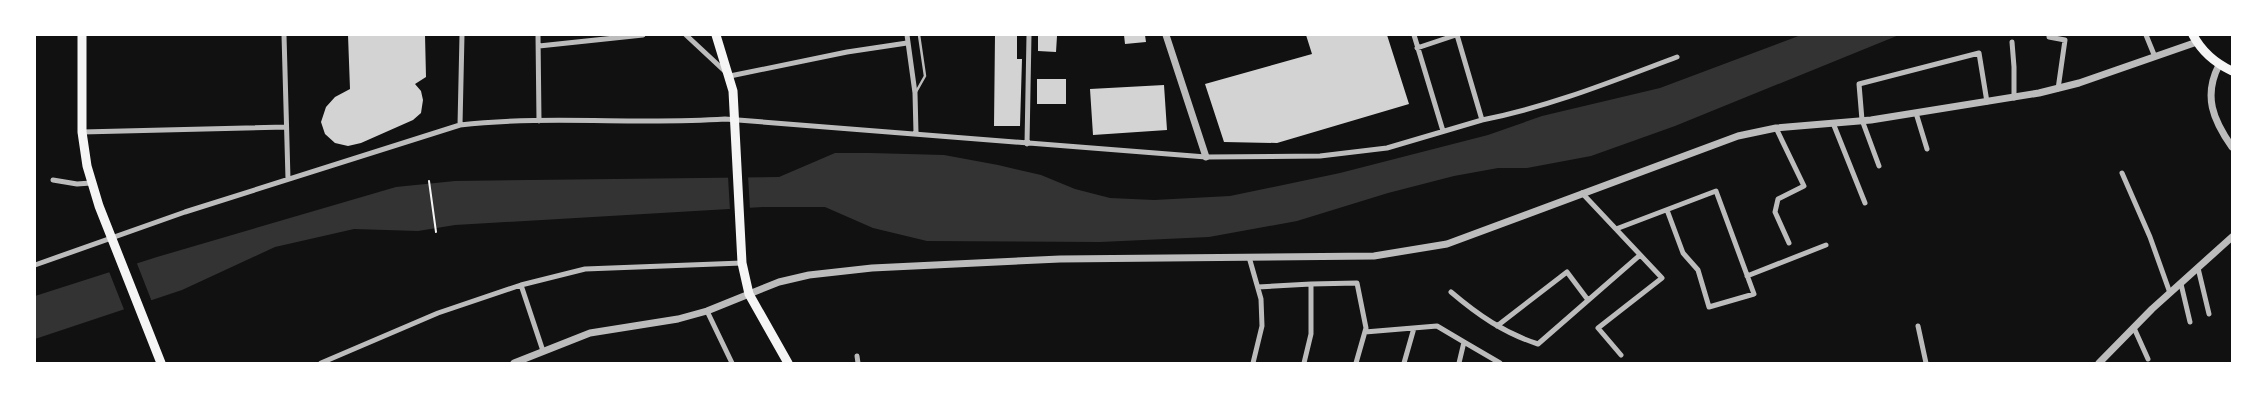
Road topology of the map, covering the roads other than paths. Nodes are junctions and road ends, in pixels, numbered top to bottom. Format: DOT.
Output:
graph roads {
  1 [pos="82,35"];
  2 [pos="284,35"];
  3 [pos="462,35"];
  4 [pos="538,35"];
  5 [pos="643,35"];
  6 [pos="686,35"];
  7 [pos="716,35"];
  8 [pos="907,35"];
  9 [pos="919,35"];
  10 [pos="1029,35"];
  11 [pos="1166,35"];
  12 [pos="1414,35"];
  13 [pos="1456,35"];
  14 [pos="2049,35"];
  15 [pos="2146,35"];
  16 [pos="2195,38"];
  17 [pos="2012,42"];
  18 [pos="907,43"];
  19 [pos="539,46"];
  20 [pos="1417,48"];
  21 [pos="2155,57"];
  22 [pos="1677,58"];
  23 [pos="2220,65"];
  24 [pos="2232,71"];
  25 [pos="730,76"];
  26 [pos="2058,89"];
  27 [pos="915,93"];
  28 [pos="2014,98"];
  29 [pos="1987,102"];
  30 [pos="1916,113"];
  31 [pos="1482,120"];
  32 [pos="1862,120"];
  33 [pos="539,122"];
  34 [pos="734,122"];
  35 [pos="1833,123"];
  36 [pos="460,126"];
  37 [pos="286,127"];
  38 [pos="1776,128"];
  39 [pos="1443,131"];
  40 [pos="82,132"];
  41 [pos="916,133"];
  42 [pos="1027,144"];
  43 [pos="2232,147"];
  44 [pos="1927,149"];
  45 [pos="1206,157"];
  46 [pos="1879,166"];
  47 [pos="2122,172"];
  48 [pos="288,179"];
  49 [pos="53,180"];
  50 [pos="91,183"];
  51 [pos="1582,193"];
  52 [pos="1866,203"];
  53 [pos="1667,210"];
  54 [pos="1616,229"];
  55 [pos="2232,237"];
  56 [pos="112,240"];
  57 [pos="1789,243"];
  58 [pos="1826,245"];
  59 [pos="1640,255"];
  60 [pos="1250,257"];
  61 [pos="742,263"];
  62 [pos="35,265"];
  63 [pos="2198,268"];
  64 [pos="1747,276"];
  65 [pos="1311,284"];
  66 [pos="2181,284"];
  67 [pos="521,285"];
  68 [pos="1258,287"];
  69 [pos="1451,292"];
  70 [pos="2170,293"];
  71 [pos="749,294"];
  72 [pos="1588,300"];
  73 [pos="708,310"];
  74 [pos="2209,314"];
  75 [pos="2190,322"];
  76 [pos="1497,326"];
  77 [pos="1918,326"];
  78 [pos="1414,328"];
  79 [pos="2134,328"];
  80 [pos="1365,332"];
  81 [pos="1464,342"];
  82 [pos="543,351"];
  83 [pos="1621,355"];
  84 [pos="857,356"];
  85 [pos="2148,359"];
  86 [pos="161,363"];
  87 [pos="321,363"];
  88 [pos="514,363"];
  89 [pos="732,363"];
  90 [pos="788,363"];
  91 [pos="858,363"];
  92 [pos="1252,363"];
  93 [pos="1304,363"];
  94 [pos="1356,363"];
  95 [pos="1404,363"];
  96 [pos="1459,363"];
  97 [pos="1500,363"];
  98 [pos="1926,363"];
  99 [pos="2099,363"];
  1 -- 40 [label="main road"];
  2 -- 37 [label="street"];
  3 -- 36 [label="street"];
  4 -- 19 [label="street"];
  5 -- 19 [label="street"];
  6 -- 25 [label="street"];
  7 -- 25 [label="main road"];
  8 -- 18 [label="street"];
  9 -- 27 [label="lane"];
  10 -- 42 [label="street"];
  11 -- 45 [label="street"];
  12 -- 20 [label="street"];
  13 -- 20 [label="street"];
  13 -- 31 [label="street"];
  14 -- 26 [label="street"];
  15 -- 21 [label="street"];
  16 -- 21 [label="street"];
  16 -- 23 [label="main road"];
  17 -- 28 [label="street"];
  18 -- 25 [label="street"];
  18 -- 27 [label="street"];
  19 -- 33 [label="street"];
  20 -- 39 [label="street"];
  21 -- 26 [label="street"];
  22 -- 31 [label="street"];
  23 -- 24 [label="main road"];
  23 -- 43 [label="street"];
  25 -- 34 [label="main road"];
  26 -- 28 [label="street"];
  27 -- 41 [label="street"];
  28 -- 29 [label="street"];
  29 -- 30 [label="street"];
  29 -- 32 [label="street"];
  30 -- 32 [label="street"];
  30 -- 44 [label="street"];
  31 -- 39 [label="street"];
  32 -- 35 [label="street"];
  32 -- 46 [label="street"];
  33 -- 34 [label="street"];
  33 -- 36 [label="street"];
  34 -- 41 [label="street"];
  34 -- 61 [label="main road"];
  35 -- 38 [label="street"];
  35 -- 52 [label="street"];
  36 -- 48 [label="street"];
  37 -- 40 [label="street"];
  37 -- 48 [label="street"];
  38 -- 51 [label="street"];
  38 -- 57 [label="street"];
  39 -- 45 [label="street"];
  40 -- 50 [label="main road"];
  41 -- 42 [label="street"];
  42 -- 45 [label="street"];
  47 -- 70 [label="street"];
  48 -- 56 [label="street"];
  49 -- 50 [label="street"];
  50 -- 56 [label="main road"];
  51 -- 54 [label="street"];
  51 -- 60 [label="street"];
  53 -- 54 [label="street"];
  53 -- 64 [label="street"];
  53 -- 64 [label="street"];
  54 -- 59 [label="street"];
  55 -- 63 [label="street"];
  56 -- 62 [label="street"];
  56 -- 86 [label="main road"];
  58 -- 64 [label="street"];
  59 -- 72 [label="street"];
  59 -- 83 [label="street"];
  60 -- 68 [label="street"];
  60 -- 71 [label="street"];
  61 -- 67 [label="street"];
  61 -- 71 [label="main road"];
  63 -- 66 [label="street"];
  63 -- 74 [label="street"];
  65 -- 68 [label="street"];
  65 -- 80 [label="street"];
  65 -- 93 [label="street"];
  66 -- 70 [label="street"];
  66 -- 75 [label="street"];
  67 -- 82 [label="street"];
  67 -- 87 [label="street"];
  68 -- 92 [label="street"];
  69 -- 76 [label="street"];
  70 -- 79 [label="street"];
  71 -- 73 [label="street"];
  71 -- 90 [label="main road"];
  72 -- 76 [label="street"];
  72 -- 76 [label="street"];
  73 -- 82 [label="street"];
  73 -- 89 [label="street"];
  77 -- 98 [label="street"];
  78 -- 80 [label="street"];
  78 -- 81 [label="street"];
  78 -- 95 [label="street"];
  79 -- 85 [label="street"];
  79 -- 99 [label="street"];
  80 -- 94 [label="street"];
  81 -- 96 [label="street"];
  81 -- 97 [label="street"];
  82 -- 88 [label="street"];
  84 -- 91 [label="street"];
}
